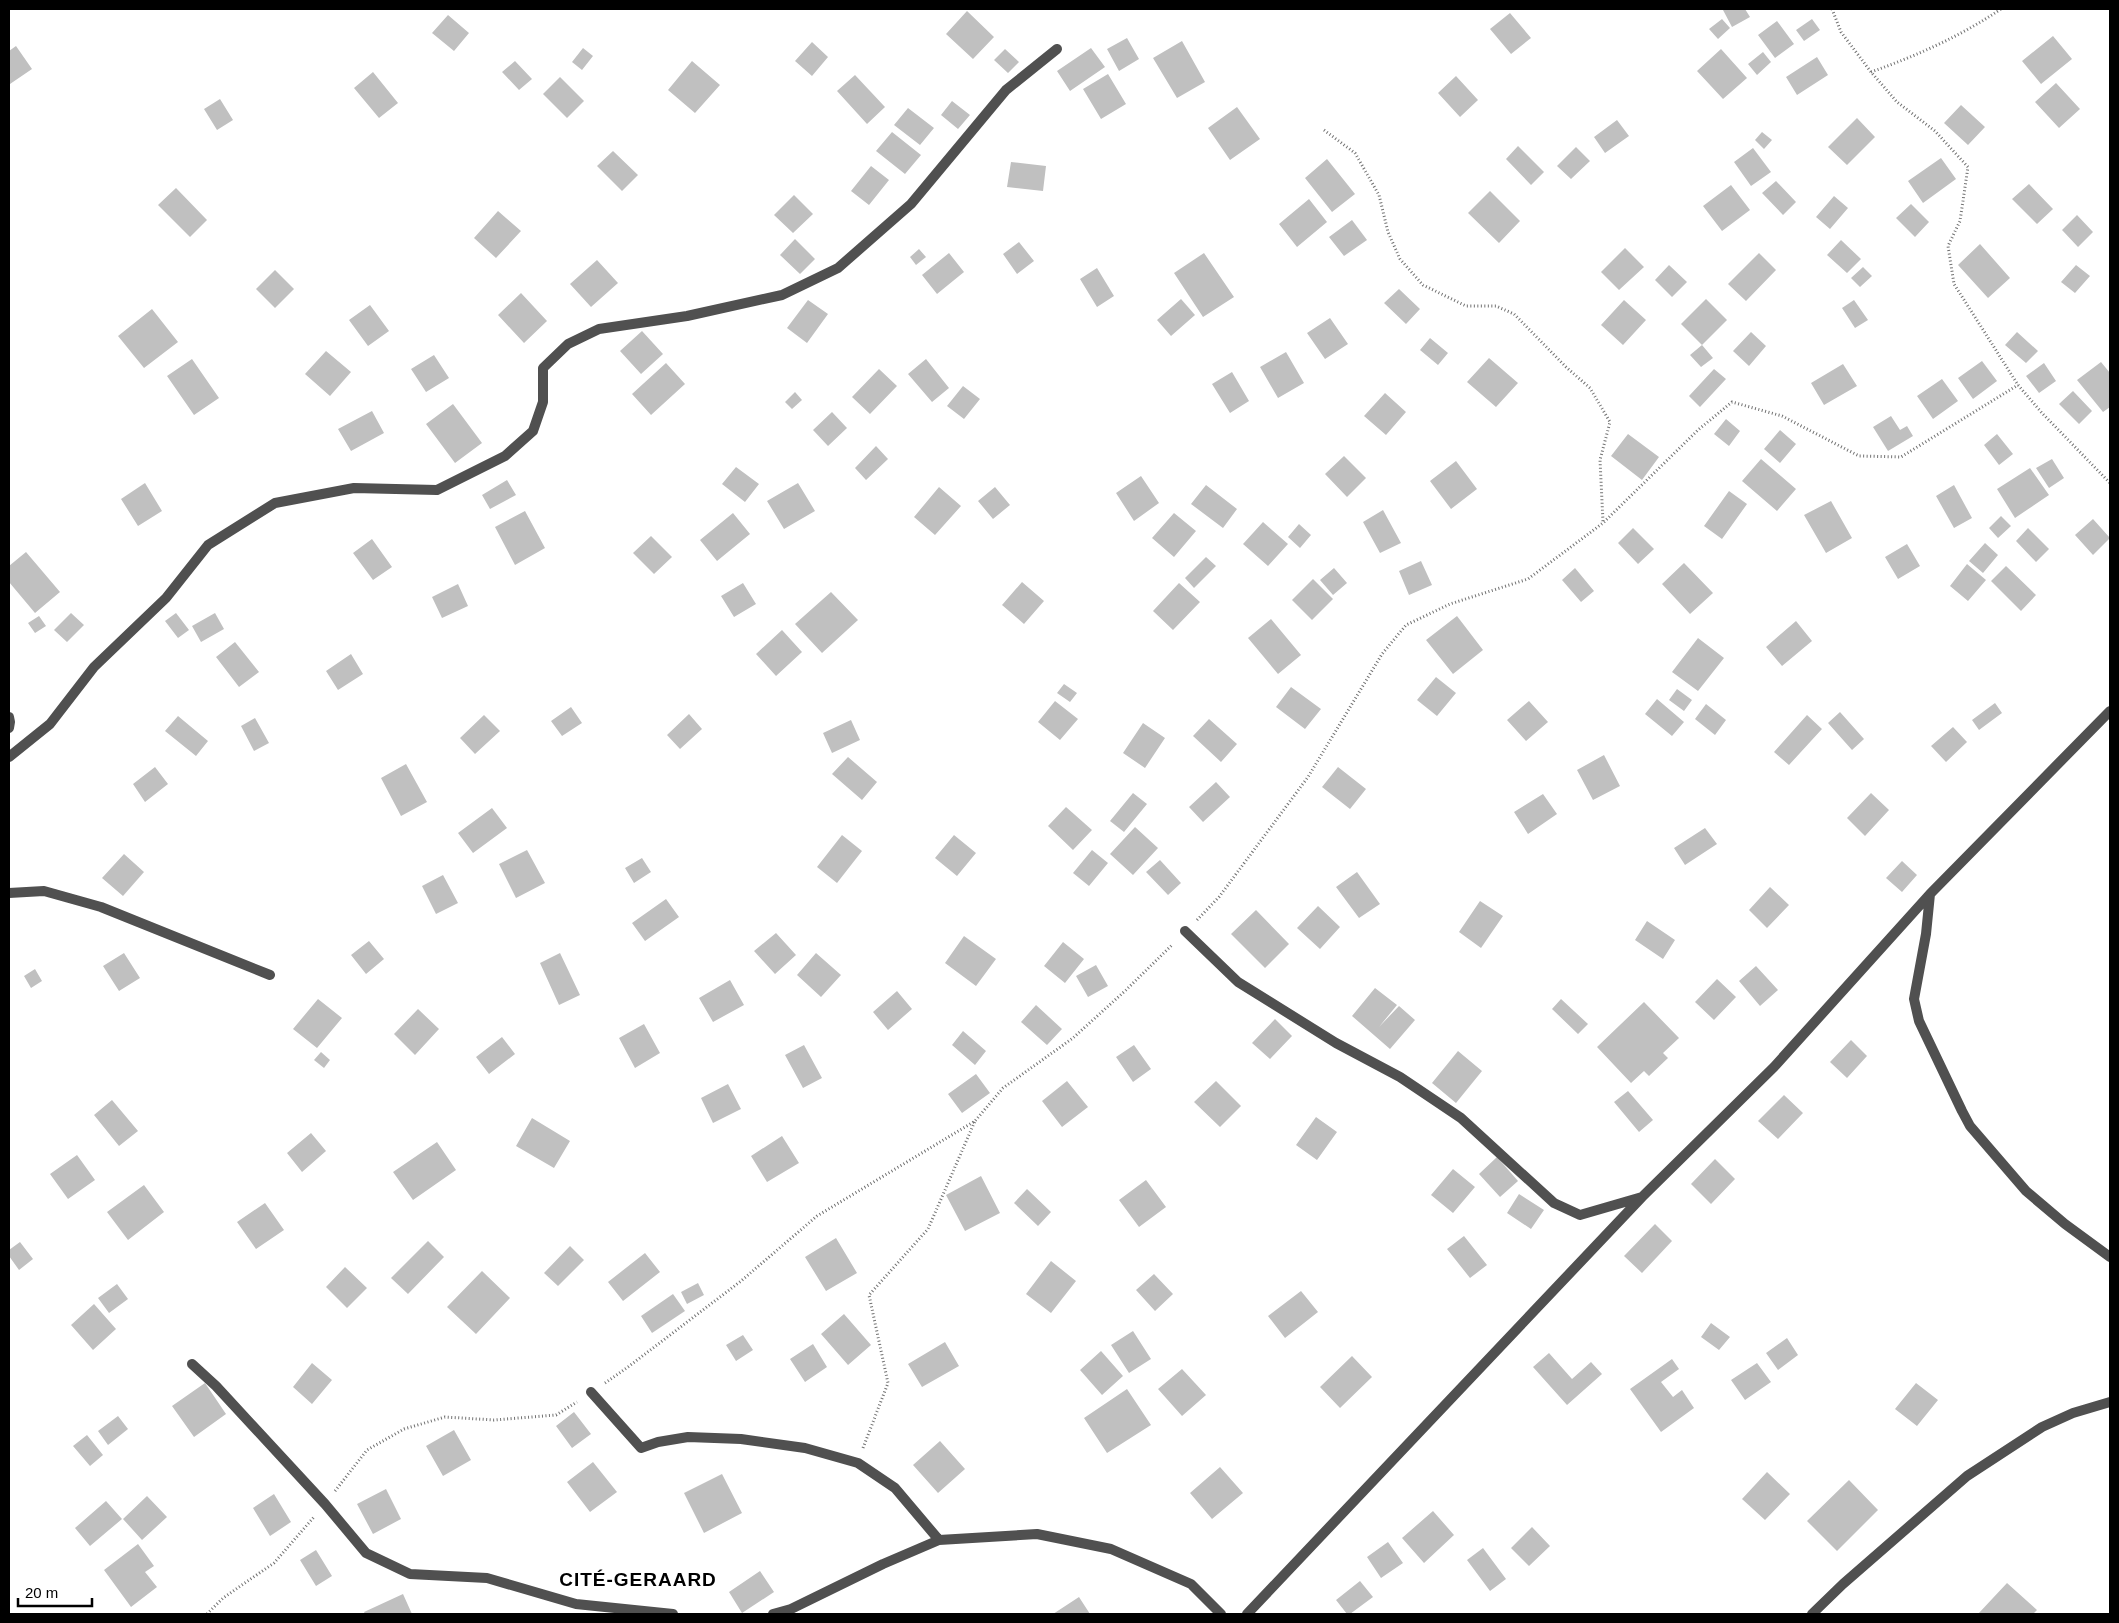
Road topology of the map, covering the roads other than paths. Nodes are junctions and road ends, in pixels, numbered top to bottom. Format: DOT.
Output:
graph roads {
  1 [pos="1057,49"];
  2 [pos="2110,711"];
  3 [pos="9,717"];
  4 [pos="9,728"];
  5 [pos="9,757"];
  6 [pos="9,893"];
  7 [pos="1930,894"];
  8 [pos="1185,931"];
  9 [pos="270,976"];
  10 [pos="1642,1197"];
  11 [pos="2110,1257"];
  12 [pos="192,1364"];
  13 [pos="591,1392"];
  14 [pos="2110,1402"];
  15 [pos="939,1540"];
  16 [pos="672,1614"];
  17 [pos="773,1614"];
  18 [pos="1221,1614"];
  19 [pos="1247,1614"];
  20 [pos="1812,1614"];
  1 -- 5 [label="street"];
  2 -- 7 [label="street"];
  3 -- 4 [label="street"];
  6 -- 9 [label="street"];
  7 -- 10 [label="street"];
  7 -- 11 [label="street"];
  8 -- 10 [label="street"];
  10 -- 19 [label="street"];
  12 -- 16 [label="street"];
  13 -- 15 [label="street"];
  14 -- 20 [label="street"];
  15 -- 17 [label="street"];
  15 -- 18 [label="street"];
}
